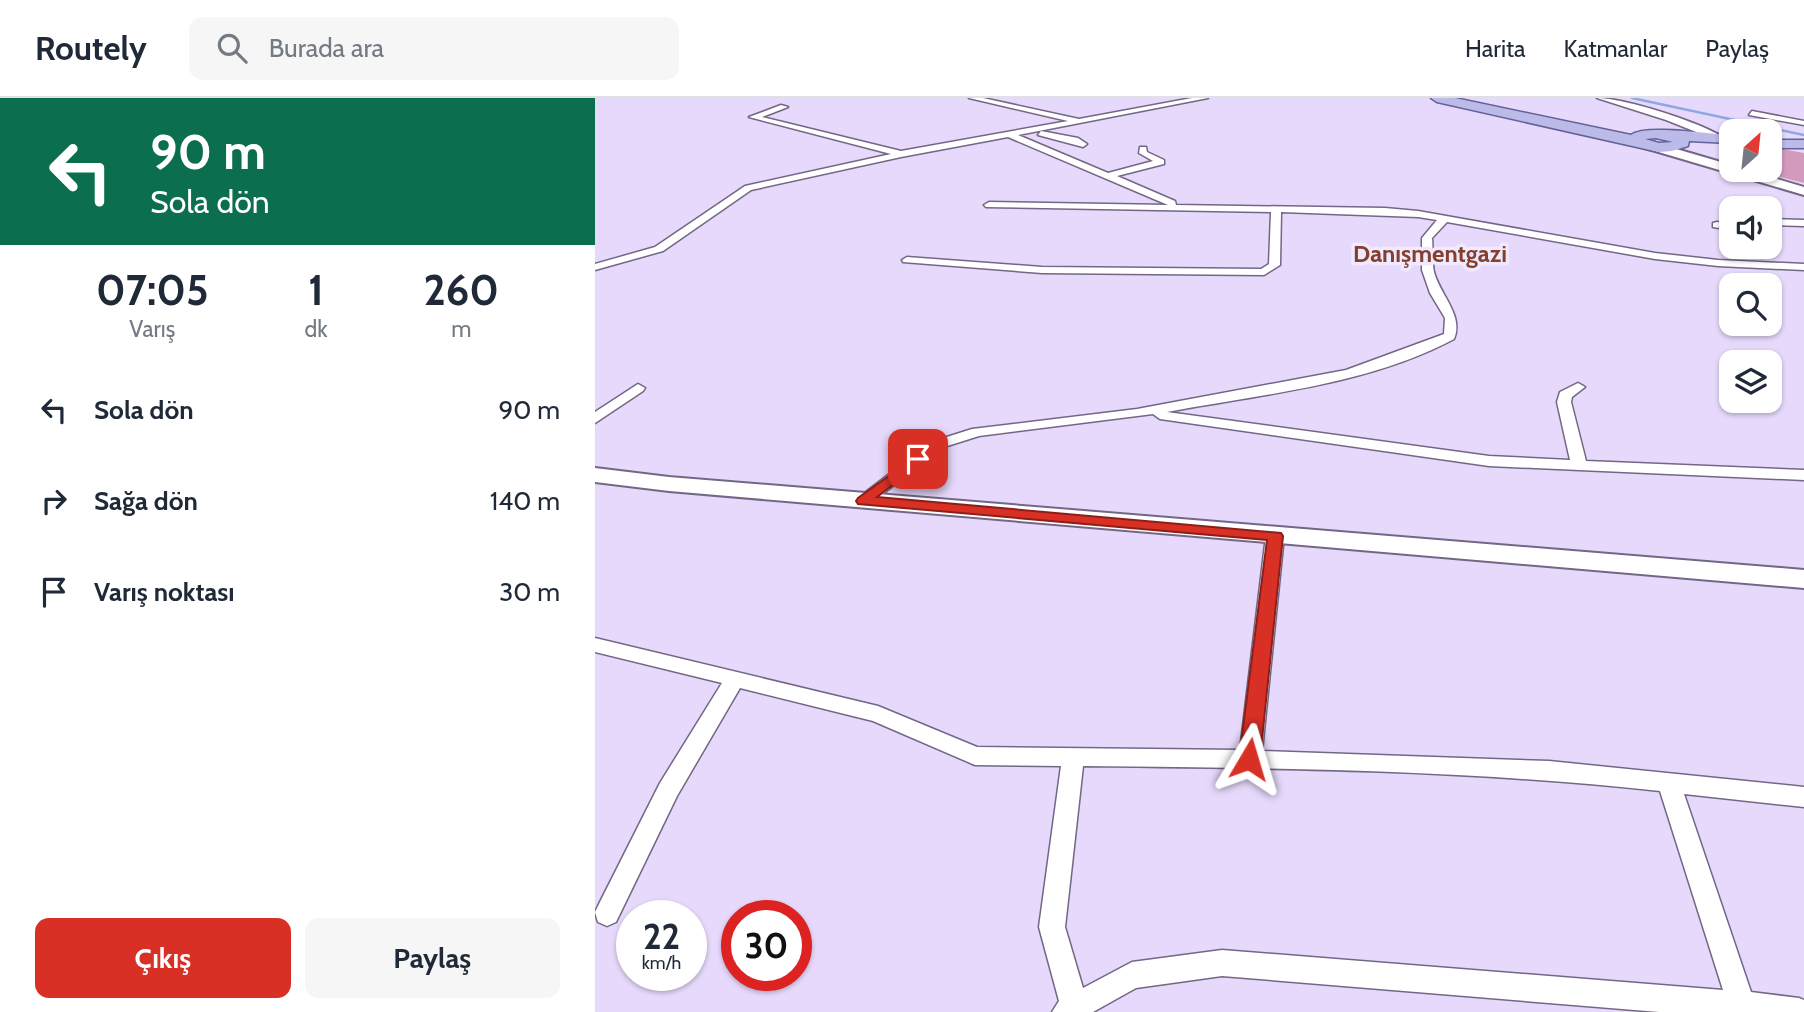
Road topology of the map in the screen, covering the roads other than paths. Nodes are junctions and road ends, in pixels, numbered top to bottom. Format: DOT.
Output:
graph roads {
  1 [pos="973,98"];
  2 [pos="1205,98"];
  3 [pos="1437,98"];
  4 [pos="1454,98"];
  5 [pos="1601,98"];
  6 [pos="784,107"];
  7 [pos="1752,113"];
  8 [pos="1083,122"];
  9 [pos="1804,123"];
  10 [pos="1034,131"];
  11 [pos="1011,135"];
  12 [pos="1719,137"];
  13 [pos="1645,140"];
  14 [pos="1719,140"];
  15 [pos="1677,142"];
  16 [pos="1782,142"];
  17 [pos="1804,142"];
  18 [pos="1083,144"];
  19 [pos="1143,149"];
  20 [pos="901,154"];
  21 [pos="1719,162"];
  22 [pos="1107,176"];
  23 [pos="1782,182"];
  24 [pos="1804,189"];
  25 [pos="989,205"];
  26 [pos="1183,207"];
  27 [pos="1276,209"];
  28 [pos="1444,219"];
  29 [pos="1782,222"];
  30 [pos="1804,223"];
  31 [pos="907,260"];
  32 [pos="1787,266"];
  33 [pos="595,267"];
  34 [pos="1804,267"];
  35 [pos="1804,279"];
  36 [pos="1578,387"];
  37 [pos="638,388"];
  38 [pos="1137,414"];
  39 [pos="595,419"];
  40 [pos="1579,464"];
  41 [pos="595,475"];
  42 [pos="1804,475"];
  43 [pos="864,501"];
  44 [pos="1275,536"];
  45 [pos="1804,579"];
  46 [pos="595,645"];
  47 [pos="735,679"];
  48 [pos="1073,757"];
  49 [pos="1249,759"];
  50 [pos="1669,783"];
  51 [pos="1804,797"];
  52 [pos="607,914"];
  53 [pos="1741,1005"];
  54 [pos="1072,1010"];
  55 [pos="1799,1012"];
  1 -- 8 [label="street"];
  2 -- 8 [label="street"];
  3 -- 13 [label="main road"];
  4 -- 13 [label="main road"];
  5 -- 12 [label="street"];
  6 -- 20 [label="street"];
  7 -- 9 [label="street"];
  8 -- 10 [label="street"];
  10 -- 11 [label="street"];
  10 -- 18 [label="street"];
  11 -- 20 [label="street"];
  11 -- 22 [label="street"];
  13 -- 15 [label="main road"];
  13 -- 24 [label="street"];
  14 -- 15 [label="main road"];
  15 -- 21 [label="street"];
  16 -- 17 [label="main road"];
  19 -- 22 [label="street"];
  20 -- 33 [label="street"];
  22 -- 26 [label="street"];
  23 -- 24 [label="street"];
  25 -- 26 [label="street"];
  26 -- 27 [label="street"];
  27 -- 28 [label="street"];
  27 -- 31 [label="street"];
  28 -- 32 [label="street"];
  28 -- 38 [label="street"];
  29 -- 30 [label="street"];
  32 -- 34 [label="street"];
  32 -- 35 [label="street"];
  36 -- 40 [label="street"];
  37 -- 39 [label="street"];
  38 -- 40 [label="street"];
  38 -- 43 [label="street"];
  40 -- 42 [label="street"];
  41 -- 43 [label="street"];
  43 -- 44 [label="street"];
  44 -- 45 [label="street"];
  44 -- 49 [label="street"];
  46 -- 47 [label="street"];
  47 -- 48 [label="street"];
  47 -- 52 [label="street"];
  48 -- 49 [label="street"];
  48 -- 54 [label="street"];
  49 -- 50 [label="street"];
  50 -- 51 [label="street"];
  50 -- 53 [label="street"];
  53 -- 54 [label="street"];
  53 -- 55 [label="street"];
}
